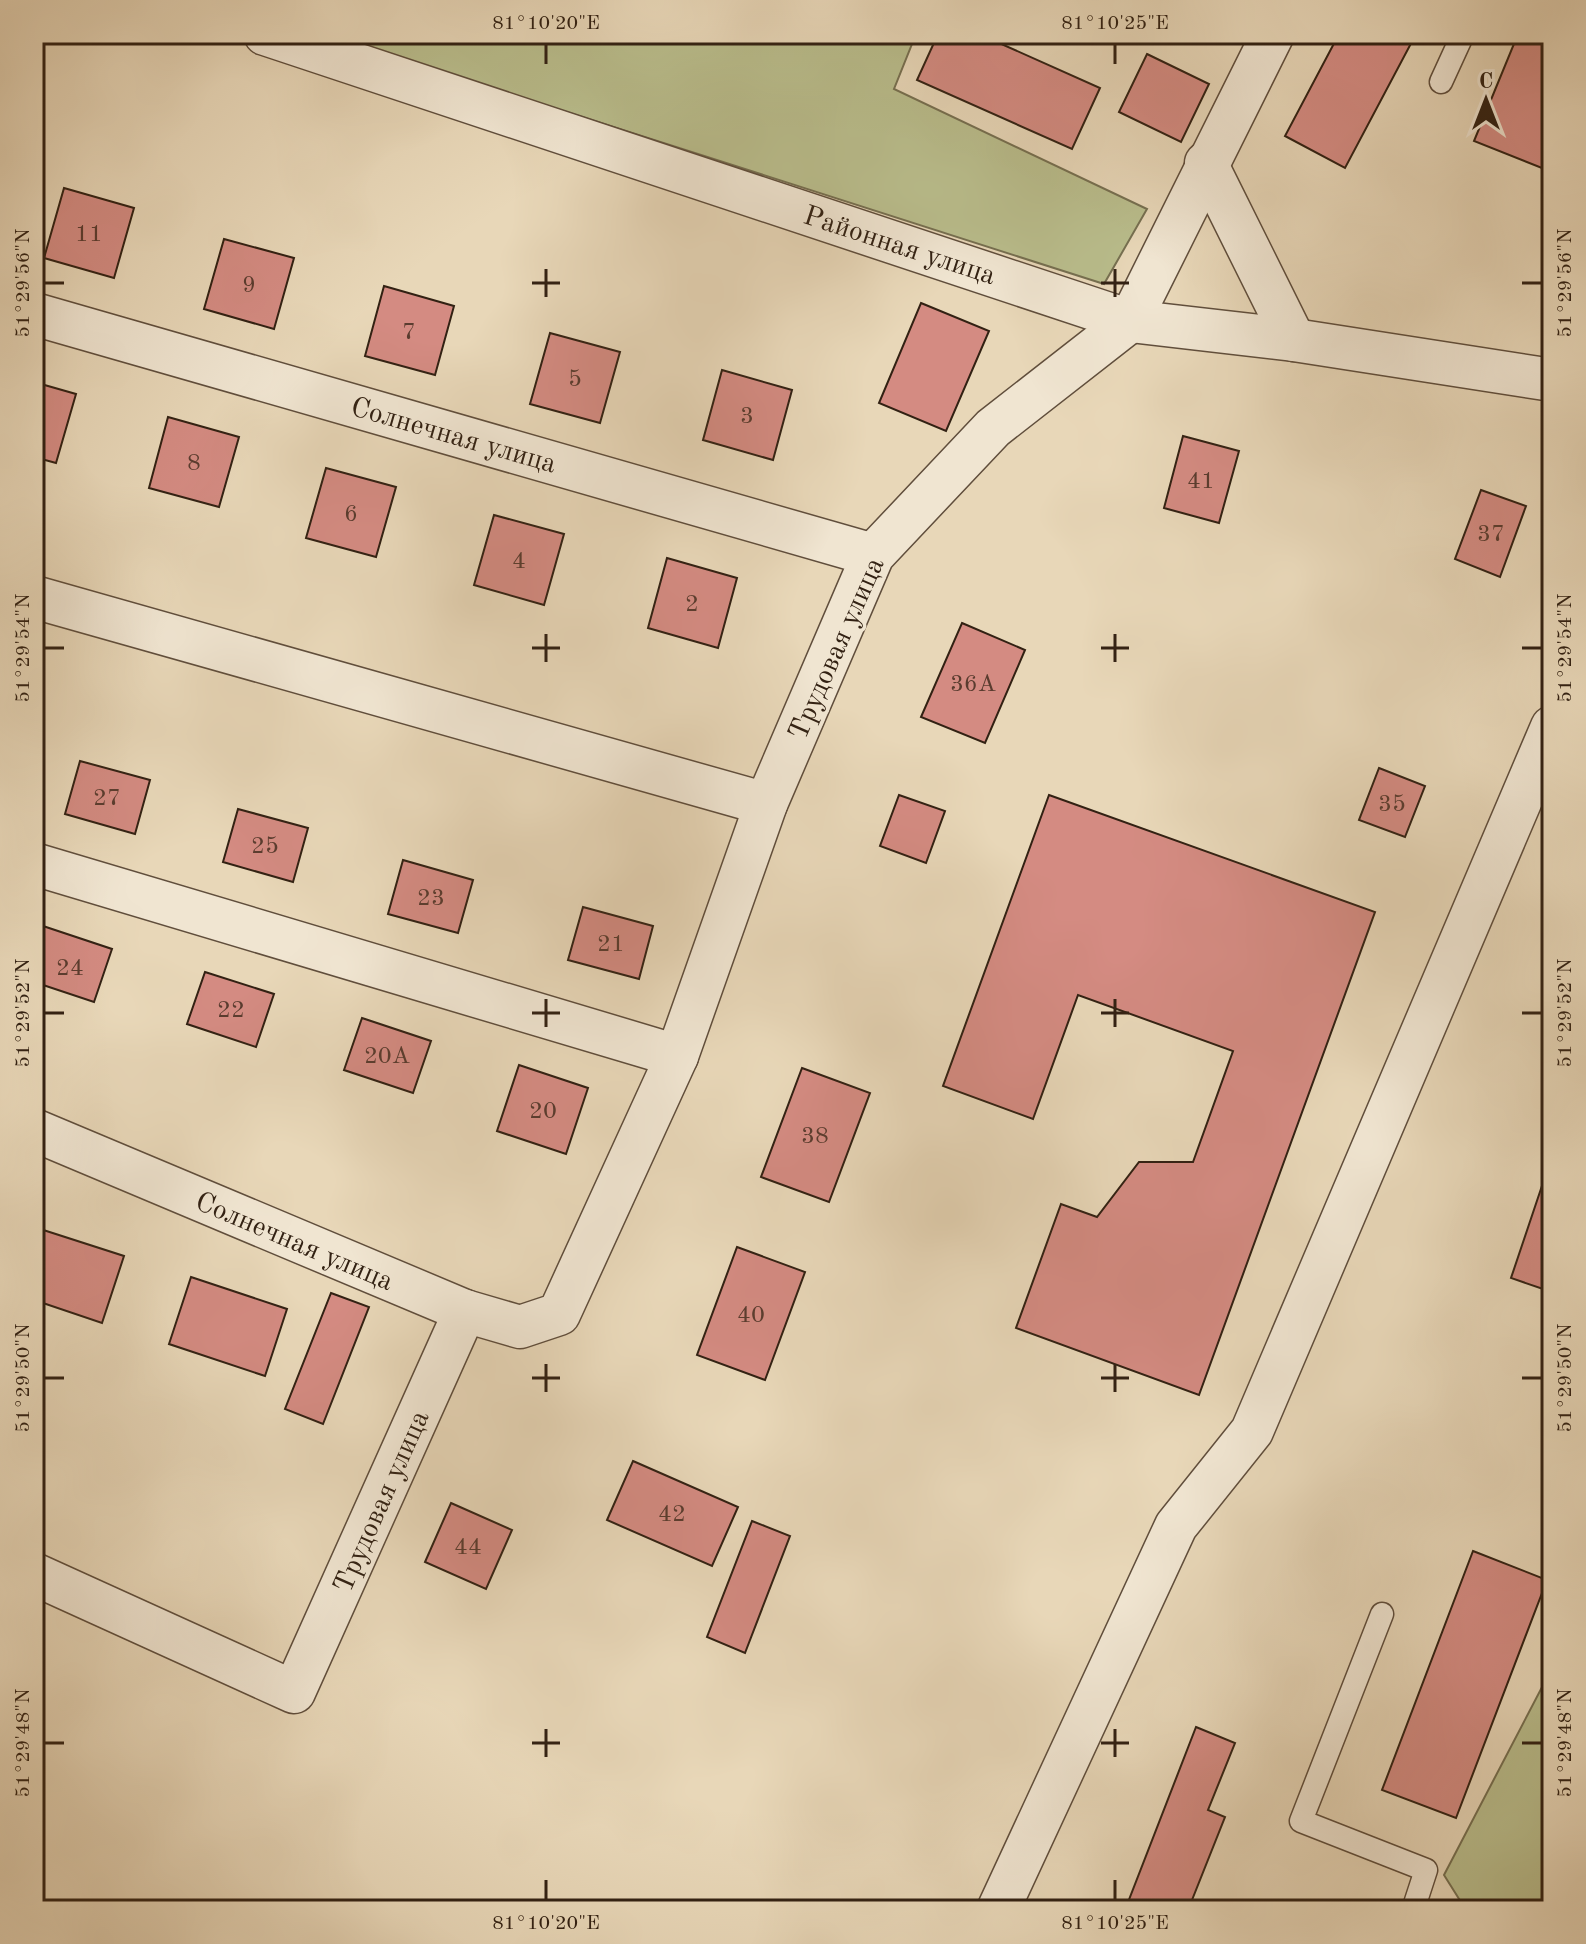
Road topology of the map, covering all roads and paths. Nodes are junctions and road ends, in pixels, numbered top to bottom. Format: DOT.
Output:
graph roads {
  1 [pos="265,34"];
  2 [pos="1273,34"];
  3 [pos="1463,34"];
  4 [pos="1441,82"];
  5 [pos="1206,163"];
  6 [pos="34,314"];
  7 [pos="1130,321"];
  8 [pos="1294,340"];
  9 [pos="1552,380"];
  10 [pos="873,555"];
  11 [pos="34,597"];
  12 [pos="1552,727"];
  13 [pos="766,804"];
  14 [pos="34,864"];
  15 [pos="677,1056"];
  16 [pos="34,1130"];
  17 [pos="465,1311"];
  18 [pos="559,1314"];
  19 [pos="34,1574"];
  20 [pos="1382,1614"];
  21 [pos="998,1910"];
  22 [pos="1413,1910"];
  1 -- 7 [label="street, Районная улица"];
  2 -- 5 [label="street, Трудовая улица"];
  3 -- 4 [label="lane"];
  5 -- 7 [label="street, Трудовая улица"];
  5 -- 8 [label="street"];
  6 -- 10 [label="street, Солнечная улица"];
  7 -- 8 [label="street, Районная улица"];
  7 -- 10 [label="street, Трудовая улица"];
  8 -- 9 [label="street, Районная улица"];
  10 -- 13 [label="street, Трудовая улица"];
  11 -- 13 [label="street"];
  12 -- 21 [label="street"];
  13 -- 15 [label="street, Трудовая улица"];
  14 -- 15 [label="street"];
  15 -- 18 [label="street, Трудовая улица"];
  16 -- 17 [label="street, Солнечная улица"];
  17 -- 18 [label="street, Солнечная улица"];
  17 -- 19 [label="street, Трудовая улица"];
  20 -- 22 [label="lane"];
}
